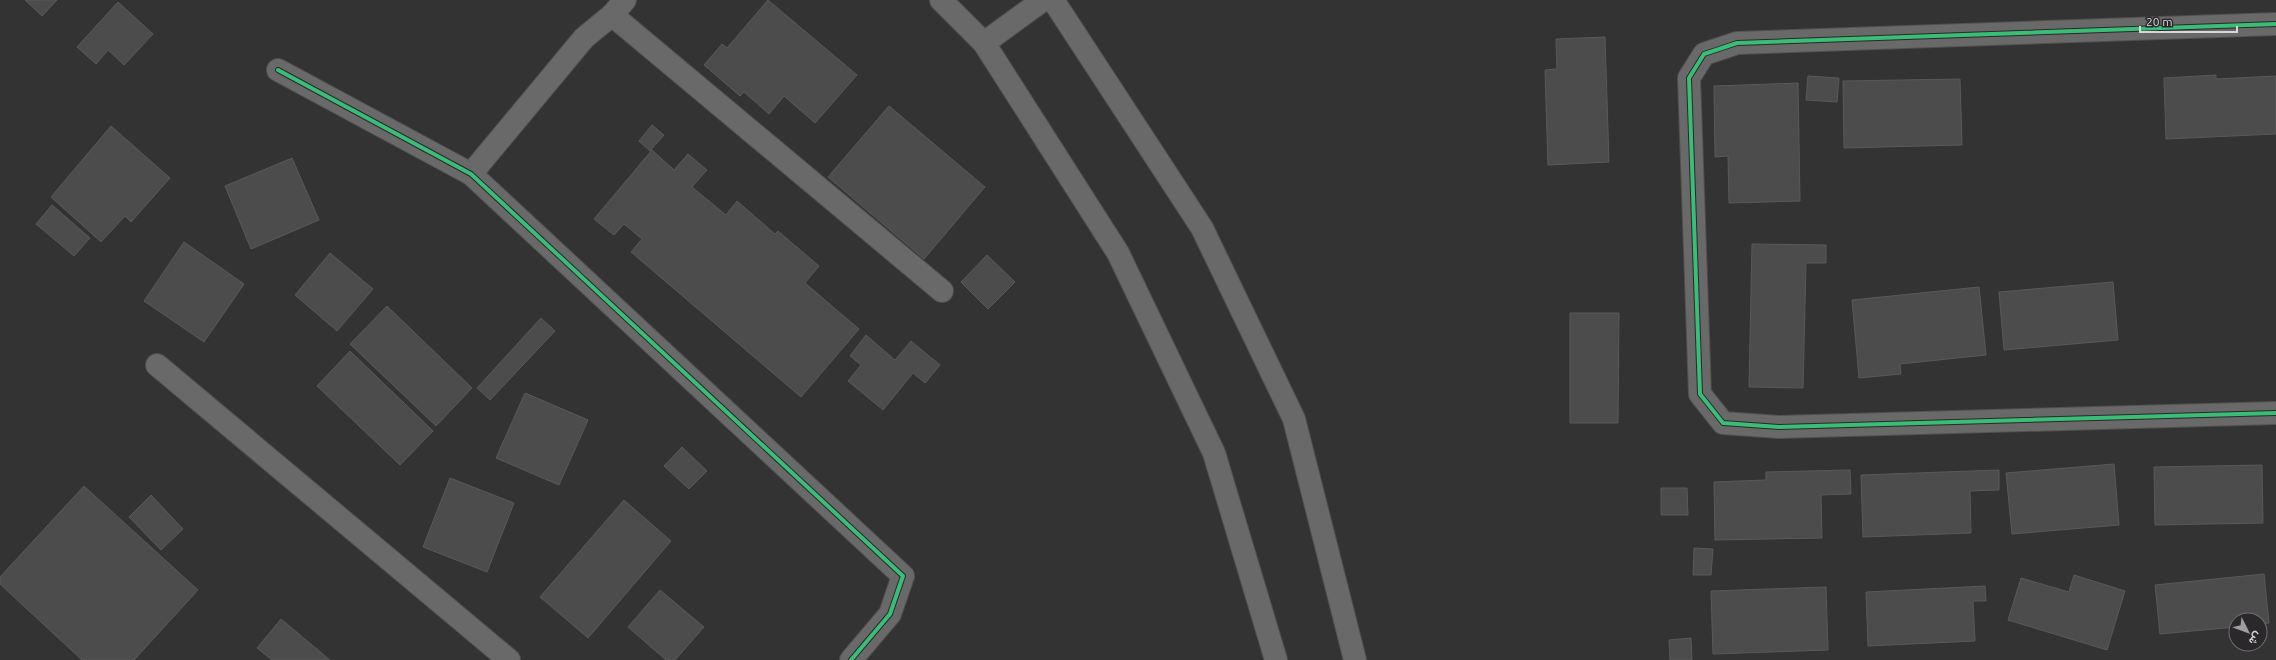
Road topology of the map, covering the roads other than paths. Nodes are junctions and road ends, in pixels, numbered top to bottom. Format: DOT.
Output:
graph roads {
  1 [pos="941,0"];
  2 [pos="1044,0"];
  3 [pos="1053,0"];
  4 [pos="619,7"];
  5 [pos="2276,24"];
  6 [pos="984,44"];
  7 [pos="278,70"];
  8 [pos="471,174"];
  9 [pos="942,291"];
  10 [pos="158,365"];
  11 [pos="2276,413"];
  12 [pos="509,660"];
  13 [pos="851,660"];
  14 [pos="1276,660"];
  15 [pos="1355,660"];
  1 -- 6 [label="street"];
  2 -- 6 [label="street"];
  3 -- 15 [label="street"];
  4 -- 8 [label="street"];
  4 -- 9 [label="street"];
  5 -- 11 [label="street"];
  6 -- 14 [label="street"];
  7 -- 8 [label="street"];
  8 -- 13 [label="street"];
  10 -- 12 [label="street"];
}
